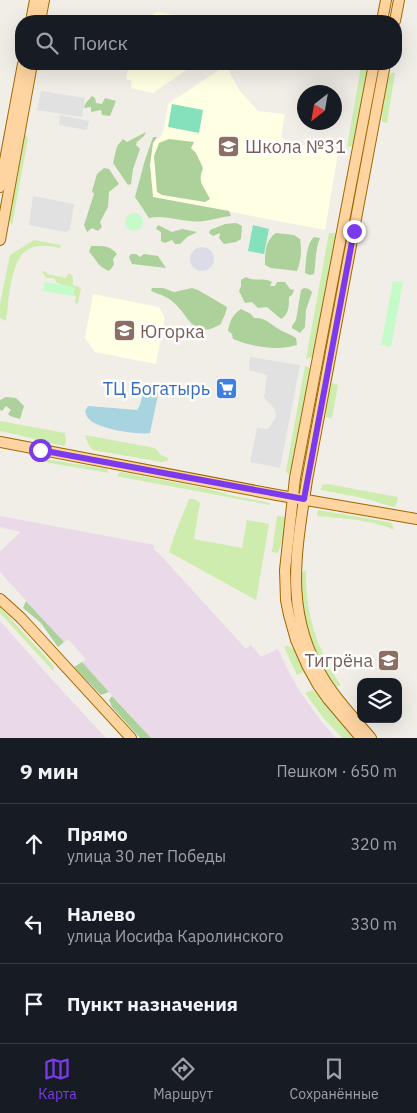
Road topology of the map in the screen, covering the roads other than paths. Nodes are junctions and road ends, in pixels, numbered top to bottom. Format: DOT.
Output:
graph roads {
  1 [pos="34,0"];
  2 [pos="44,0"];
  3 [pos="386,0"];
  4 [pos="399,0"];
  5 [pos="32,15"];
  6 [pos="41,15"];
  7 [pos="383,15"];
  8 [pos="396,15"];
  9 [pos="22,70"];
  10 [pos="31,70"];
  11 [pos="373,70"];
  12 [pos="384,70"];
  13 [pos="0,187"];
  14 [pos="0,240"];
  15 [pos="0,442"];
  16 [pos="293,497"];
  17 [pos="304,499"];
  18 [pos="417,519"];
  19 [pos="0,590"];
  20 [pos="0,599"];
  21 [pos="21,618"];
  22 [pos="131,738"];
  23 [pos="361,738"];
  24 [pos="371,738"];
  1 -- 5 [label="main road"];
  2 -- 6 [label="main road"];
  3 -- 7 [label="main road"];
  4 -- 8 [label="main road"];
  9 -- 13 [label="main road"];
  10 -- 14 [label="main road"];
  11 -- 16 [label="main road"];
  12 -- 17 [label="main road"];
  15 -- 16 [label="main road"];
  16 -- 17 [label="main road"];
  16 -- 23 [label="main road"];
  17 -- 18 [label="main road"];
  17 -- 24 [label="main road"];
  19 -- 21 [label="main road"];
  20 -- 21 [label="main road"];
  21 -- 22 [label="main road"];
}
